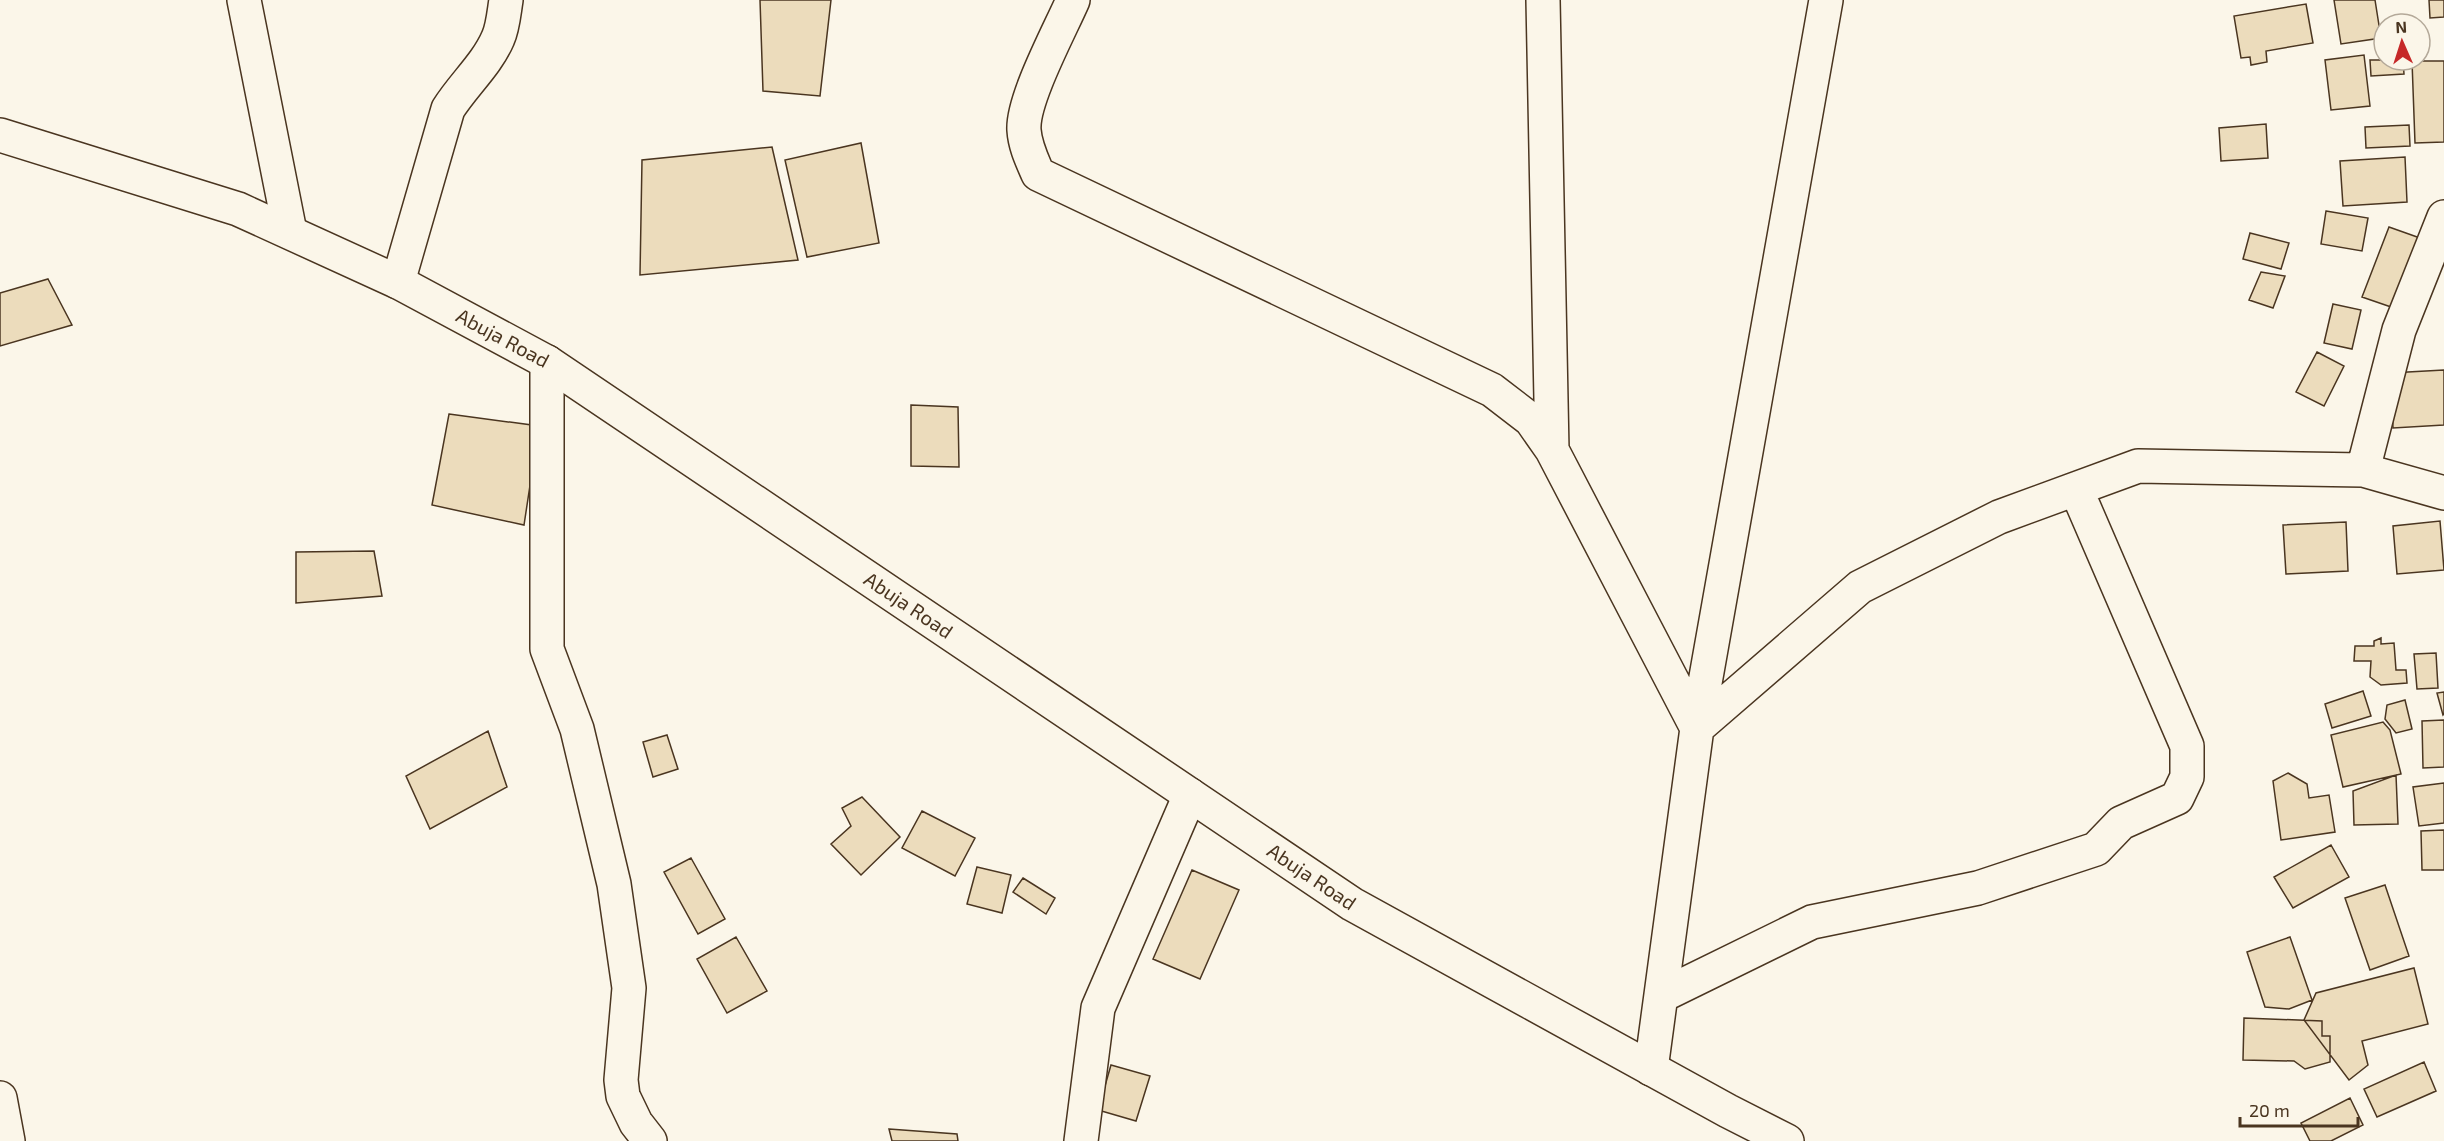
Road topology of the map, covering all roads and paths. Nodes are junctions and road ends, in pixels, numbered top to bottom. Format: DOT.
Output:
graph roads {
  1 [pos="244,0"];
  2 [pos="506,0"];
  3 [pos="1073,0"];
  4 [pos="1543,0"];
  5 [pos="1826,0"];
  6 [pos="0,135"];
  7 [pos="2444,218"];
  8 [pos="290,232"];
  9 [pos="398,282"];
  10 [pos="547,362"];
  11 [pos="1552,450"];
  12 [pos="2363,470"];
  13 [pos="2076,489"];
  14 [pos="2444,492"];
  15 [pos="1697,728"];
  16 [pos="1190,795"];
  17 [pos="1661,996"];
  18 [pos="1651,1069"];
  19 [pos="0,1098"];
  20 [pos="8,1141"];
  21 [pos="650,1141"];
  22 [pos="1081,1141"];
  23 [pos="1787,1141"];
  1 -- 8 [label="street"];
  2 -- 9 [label="street"];
  3 -- 11 [label="street"];
  4 -- 11 [label="street"];
  5 -- 15 [label="street"];
  6 -- 8 [label="street, Abuja Road"];
  7 -- 12 [label="street"];
  8 -- 9 [label="street, Abuja Road"];
  9 -- 10 [label="street, Abuja Road"];
  10 -- 16 [label="street, Abuja Road"];
  10 -- 21 [label="street"];
  11 -- 15 [label="street"];
  12 -- 13 [label="street"];
  12 -- 14 [label="street"];
  13 -- 15 [label="street"];
  13 -- 17 [label="street"];
  15 -- 17 [label="street"];
  16 -- 18 [label="street, Abuja Road"];
  16 -- 22 [label="street"];
  17 -- 18 [label="street"];
  18 -- 23 [label="street, Abuja Road"];
  19 -- 20 [label="street"];
}
